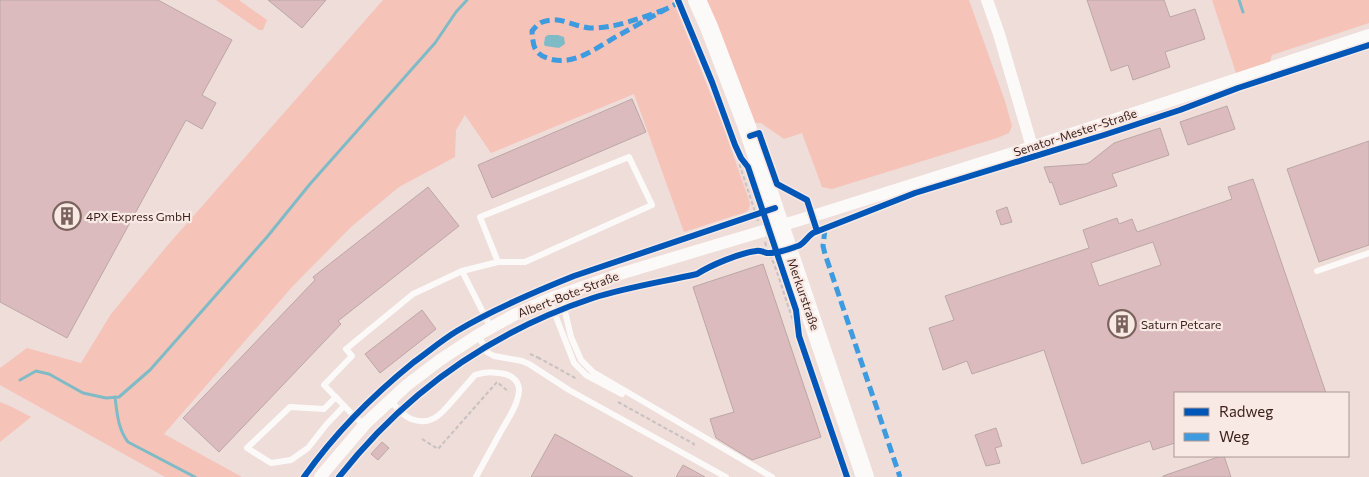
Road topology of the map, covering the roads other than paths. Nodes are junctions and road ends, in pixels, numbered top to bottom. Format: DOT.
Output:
graph roads {
  1 [pos="697,0"];
  2 [pos="987,0"];
  3 [pos="1369,35"];
  4 [pos="1032,147"];
  5 [pos="775,227"];
  6 [pos="1369,253"];
  7 [pos="498,262"];
  8 [pos="462,271"];
  9 [pos="1317,271"];
  10 [pos="555,297"];
  11 [pos="491,328"];
  12 [pos="478,335"];
  13 [pos="336,398"];
  14 [pos="390,400"];
  15 [pos="344,406"];
  16 [pos="672,419"];
  17 [pos="364,425"];
  18 [pos="320,477"];
  19 [pos="476,477"];
  20 [pos="726,477"];
  21 [pos="772,477"];
  22 [pos="865,477"];
  1 -- 5 [label="street, Merkurstraße"];
  2 -- 4 [label="street"];
  3 -- 4 [label="street, Senator-Mester-Straße"];
  4 -- 5 [label="street, Senator-Mester-Straße"];
  5 -- 10 [label="street, Albert-Bote-Straße"];
  5 -- 22 [label="street, Merkurstraße"];
  6 -- 9 [label="lane"];
  7 -- 7 [label="lane"];
  7 -- 8 [label="lane"];
  8 -- 11 [label="lane"];
  8 -- 13 [label="lane"];
  10 -- 11 [label="street, Albert-Bote-Straße"];
  10 -- 16 [label="lane"];
  10 -- 16 [label="lane"];
  11 -- 12 [label="street, Albert-Bote-Straße"];
  12 -- 14 [label="street, Albert-Bote-Straße"];
  12 -- 20 [label="lane"];
  13 -- 15 [label="lane"];
  13 -- 15 [label="lane"];
  14 -- 17 [label="street, Albert-Bote-Straße"];
  14 -- 19 [label="lane"];
  15 -- 17 [label="lane"];
  16 -- 21 [label="lane"];
  17 -- 18 [label="street, Albert-Bote-Straße"];
}
